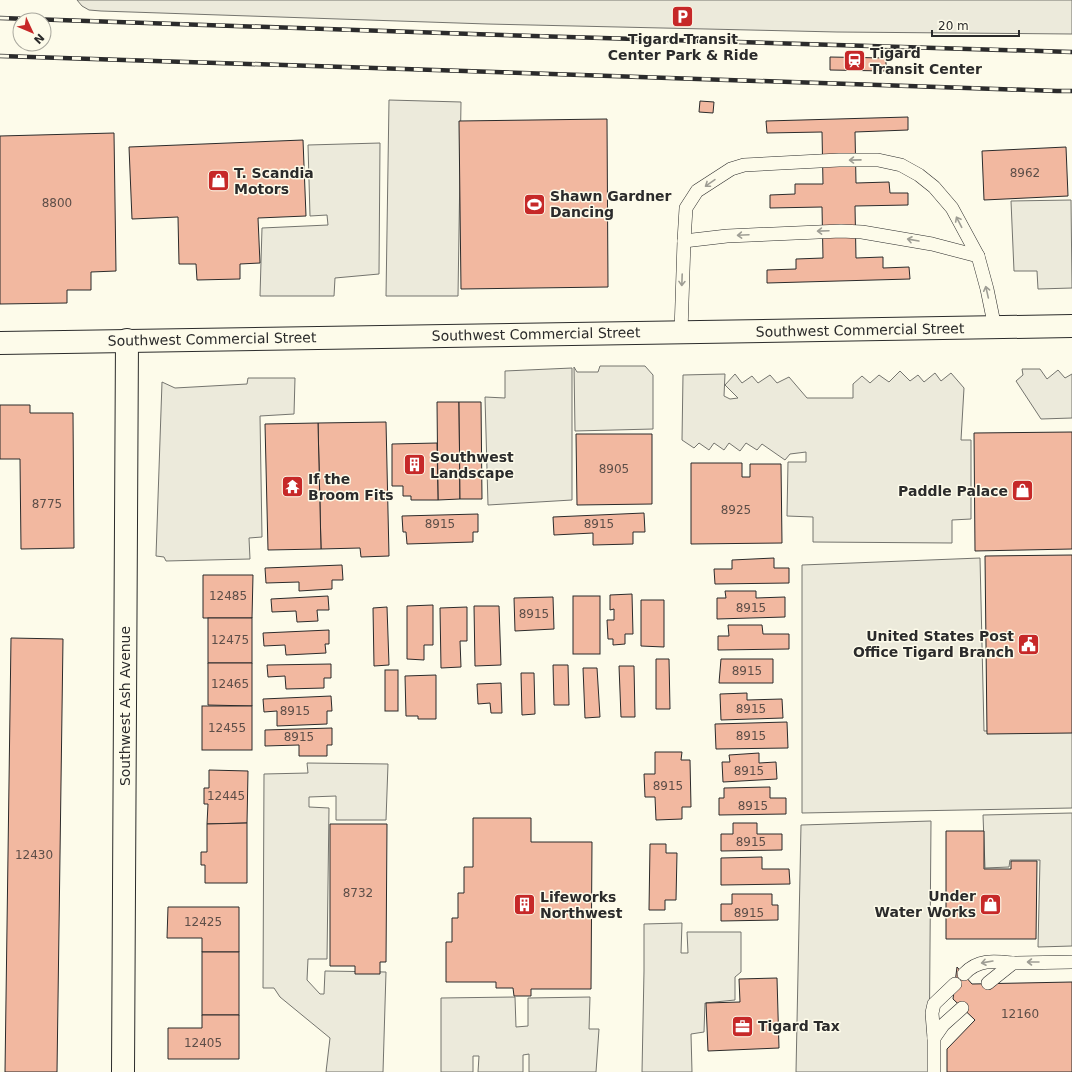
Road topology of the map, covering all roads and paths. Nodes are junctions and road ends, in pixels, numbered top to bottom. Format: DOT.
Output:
graph roads {
  1 [pos="684,241"];
  2 [pos="978,256"];
  3 [pos="1072,326"];
  4 [pos="995,328"];
  5 [pos="681,332"];
  6 [pos="127,340"];
  7 [pos="0,343"];
  8 [pos="1013,962"];
  9 [pos="1072,962"];
  10 [pos="988,983"];
  11 [pos="962,1008"];
  12 [pos="934,1038"];
  13 [pos="123,1072"];
  14 [pos="934,1072"];
  2 -- 1 [label="lane, one-way"];
  2 -- 1 [label="lane, one-way"];
  1 -- 5 [label="lane, one-way"];
  4 -- 2 [label="lane, one-way"];
  3 -- 4 [label="street, Southwest Commercial Street"];
  4 -- 5 [label="street, Southwest Commercial Street"];
  5 -- 6 [label="street, Southwest Commercial Street"];
  6 -- 7 [label="street, Southwest Commercial Street"];
  6 -- 13 [label="street, Southwest Ash Avenue"];
  9 -- 8 [label="lane, one-way"];
  8 -- 10 [label="lane"];
  8 -- 12 [label="lane, one-way"];
  11 -- 12 [label="lane"];
  12 -- 14 [label="lane"];
}
